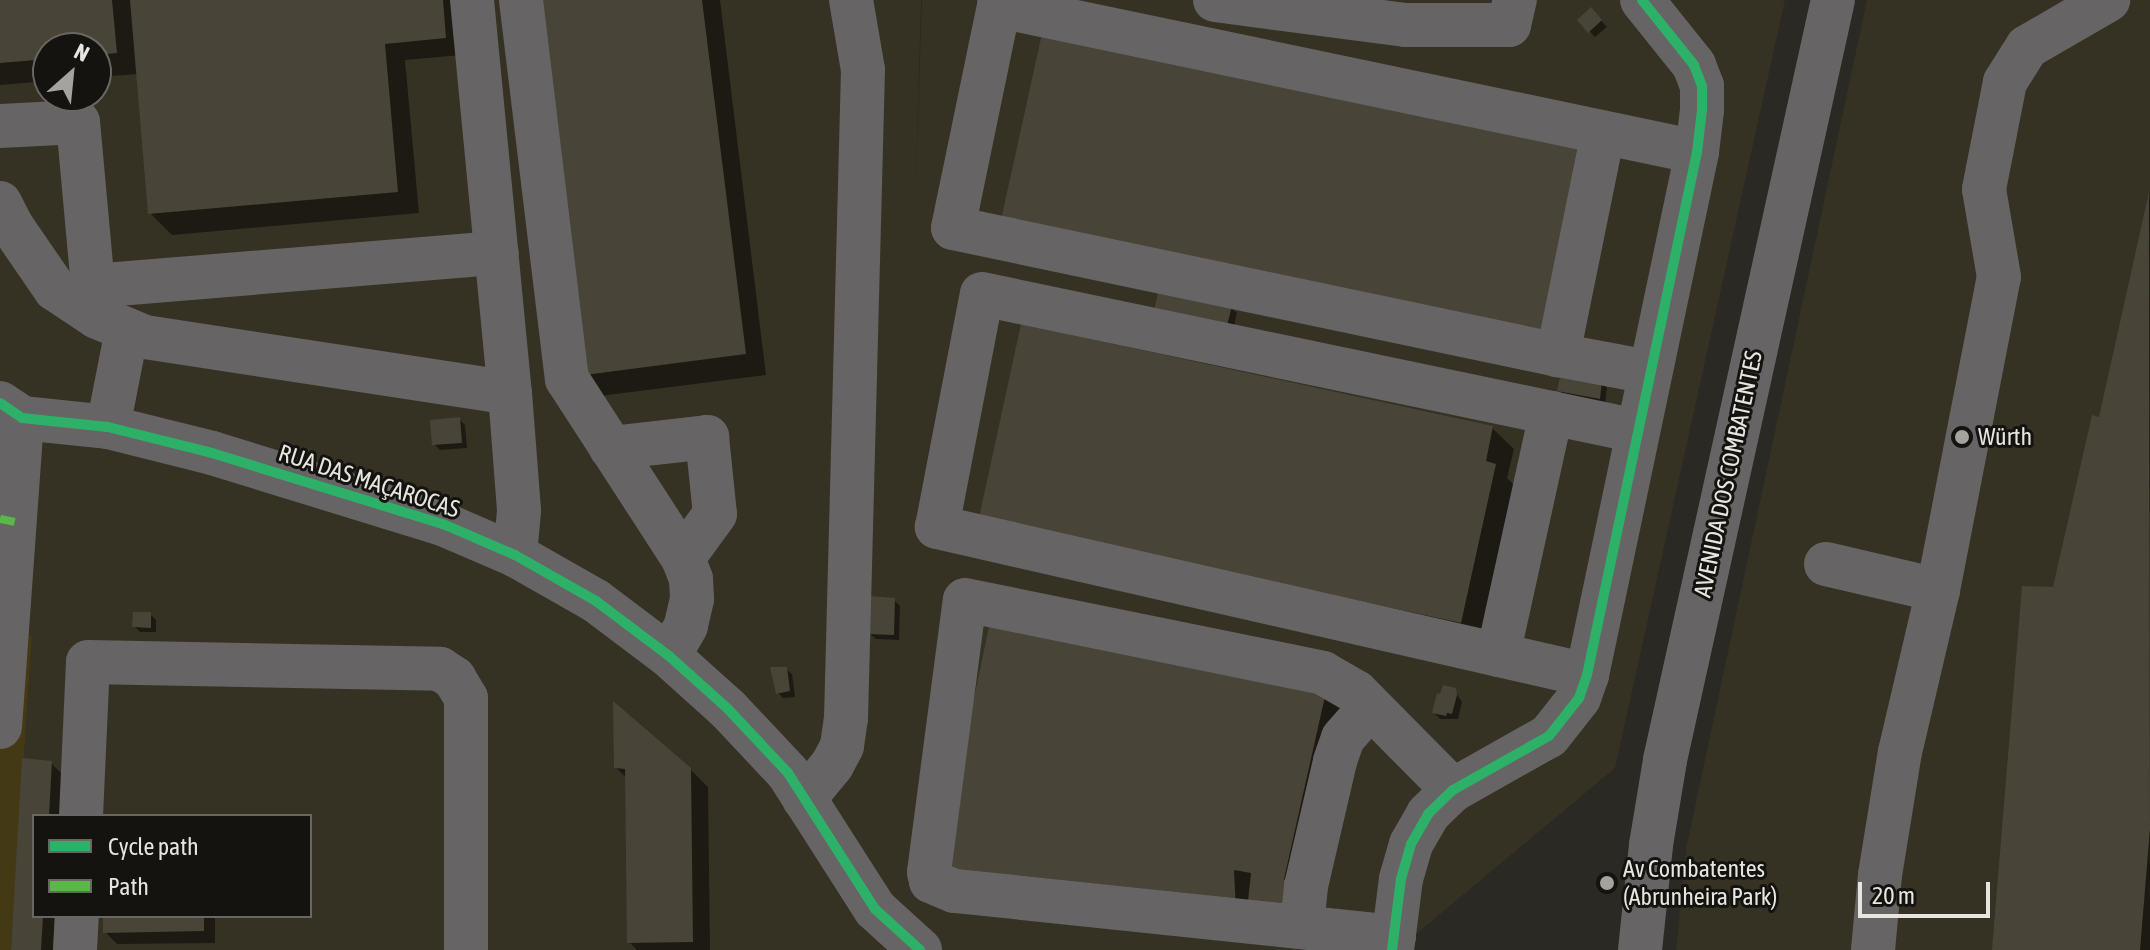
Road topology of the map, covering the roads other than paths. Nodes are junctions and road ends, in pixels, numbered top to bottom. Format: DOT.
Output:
graph roads {
  1 [pos="472,0"];
  2 [pos="521,0"];
  3 [pos="851,0"];
  4 [pos="1215,0"];
  5 [pos="1515,0"];
  6 [pos="1642,0"];
  7 [pos="1833,0"];
  8 [pos="2108,0"];
  9 [pos="0,126"];
  10 [pos="1603,133"];
  11 [pos="1697,152"];
  12 [pos="0,203"];
  13 [pos="497,253"];
  14 [pos="87,296"];
  15 [pos="127,330"];
  16 [pos="1558,355"];
  17 [pos="1649,372"];
  18 [pos="510,393"];
  19 [pos="11,410"];
  20 [pos="1551,413"];
  21 [pos="108,427"];
  22 [pos="1637,431"];
  23 [pos="611,448"];
  24 [pos="515,555"];
  25 [pos="683,558"];
  26 [pos="1826,564"];
  27 [pos="1938,590"];
  28 [pos="1498,655"];
  29 [pos="669,656"];
  30 [pos="1587,675"];
  31 [pos="1370,707"];
  32 [pos="0,727"];
  33 [pos="1453,790"];
  34 [pos="804,799"];
  35 [pos="81,814"];
  36 [pos="77,918"];
  37 [pos="1302,927"];
  38 [pos="1393,944"];
  39 [pos="1636,948"];
  40 [pos="75,950"];
  41 [pos="466,950"];
  42 [pos="919,950"];
  43 [pos="1873,950"];
  1 -- 13 [label="street"];
  2 -- 23 [label="street"];
  3 -- 34 [label="street"];
  4 -- 5 [label="street"];
  6 -- 11 [label="street"];
  7 -- 39 [label="street, AVENIDA DOS COMBATENTES"];
  8 -- 27 [label="street"];
  9 -- 14 [label="street"];
  10 -- 11 [label="street"];
  10 -- 16 [label="street"];
  10 -- 16 [label="street"];
  11 -- 17 [label="street"];
  12 -- 14 [label="street"];
  13 -- 14 [label="street"];
  13 -- 18 [label="street"];
  14 -- 15 [label="street"];
  15 -- 18 [label="street"];
  15 -- 21 [label="street"];
  16 -- 17 [label="street"];
  17 -- 22 [label="street"];
  18 -- 24 [label="street"];
  19 -- 21 [label="street, RUA DAS MAÇAROCAS"];
  19 -- 32 [label="street"];
  20 -- 22 [label="street"];
  20 -- 28 [label="street"];
  20 -- 28 [label="street"];
  21 -- 24 [label="street, RUA DAS MAÇAROCAS"];
  22 -- 30 [label="street"];
  23 -- 25 [label="street"];
  23 -- 25 [label="street"];
  24 -- 29 [label="street, RUA DAS MAÇAROCAS"];
  25 -- 29 [label="street"];
  26 -- 27 [label="street"];
  27 -- 43 [label="street"];
  28 -- 30 [label="street"];
  29 -- 34 [label="street, RUA DAS MAÇAROCAS"];
  30 -- 33 [label="street"];
  31 -- 33 [label="street"];
  31 -- 37 [label="street"];
  31 -- 37 [label="street"];
  33 -- 38 [label="street"];
  34 -- 42 [label="street, RUA DAS MAÇAROCAS"];
  35 -- 41 [label="street"];
  36 -- 40 [label="street"];
  37 -- 38 [label="street"];
}
